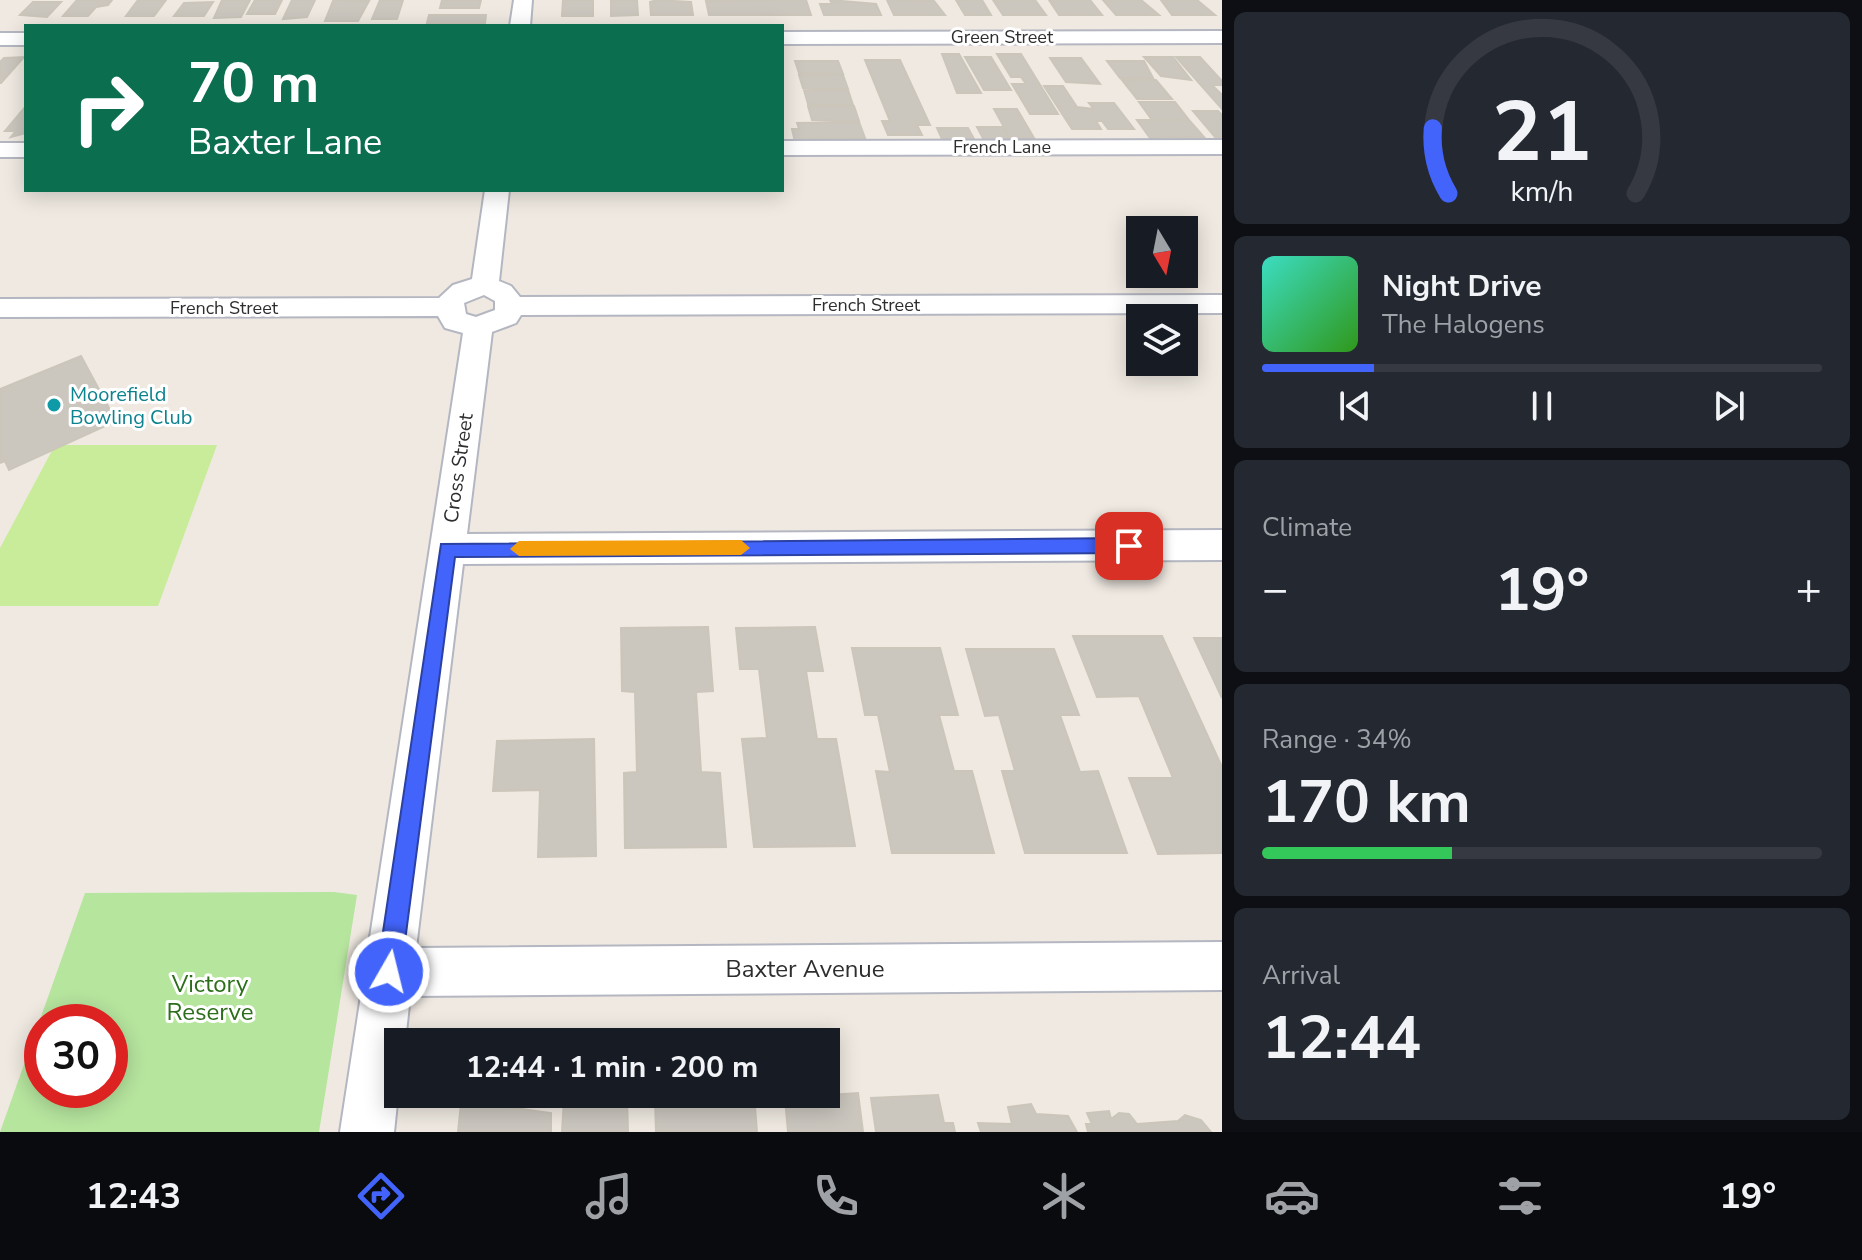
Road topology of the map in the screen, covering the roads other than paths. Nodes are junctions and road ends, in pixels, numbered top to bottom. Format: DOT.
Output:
graph roads {
  1 [pos="523,0"];
  2 [pos="520,24"];
  3 [pos="1222,37"];
  4 [pos="784,38"];
  5 [pos="0,39"];
  6 [pos="24,39"];
  7 [pos="1222,147"];
  8 [pos="784,148"];
  9 [pos="0,150"];
  10 [pos="24,150"];
  11 [pos="497,192"];
  12 [pos="485,286"];
  13 [pos="1222,304"];
  14 [pos="0,308"];
  15 [pos="479,313"];
  16 [pos="1222,545"];
  17 [pos="447,549"];
  18 [pos="1222,966"];
  19 [pos="389,972"];
  20 [pos="367,1132"];
  1 -- 2 [label="street"];
  3 -- 4 [label="street, Green Street"];
  5 -- 6 [label="street"];
  7 -- 8 [label="street, French Lane"];
  9 -- 10 [label="street"];
  11 -- 12 [label="street"];
  12 -- 15 [label="street"];
  12 -- 15 [label="street"];
  13 -- 15 [label="street, French Street"];
  14 -- 15 [label="street, French Street"];
  15 -- 17 [label="street, Cross Street"];
  16 -- 17 [label="street"];
  17 -- 19 [label="street, Cross Street"];
  18 -- 19 [label="street, Baxter Avenue"];
  19 -- 20 [label="street, Cross Street"];
}
